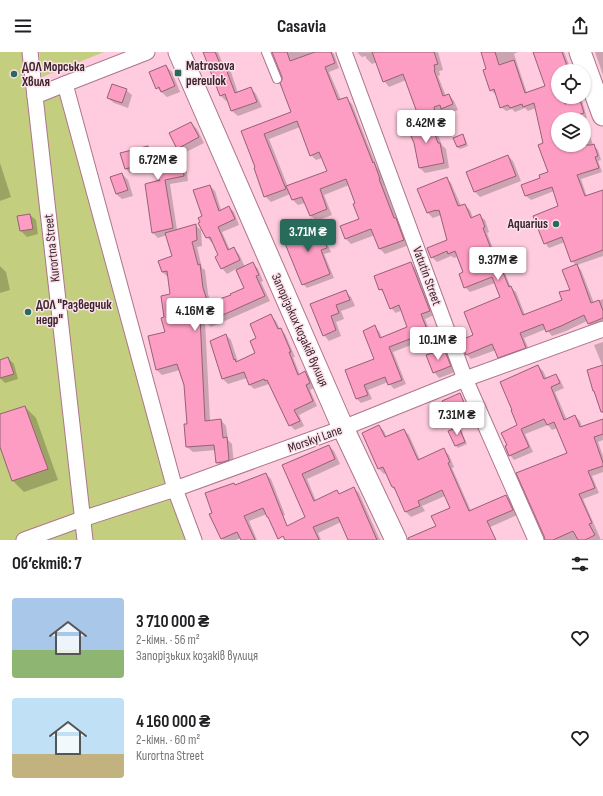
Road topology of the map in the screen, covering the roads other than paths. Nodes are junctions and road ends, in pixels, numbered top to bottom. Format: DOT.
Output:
graph roads {
  1 [pos="30,52"];
  2 [pos="147,52"];
  3 [pos="179,52"];
  4 [pos="266,52"];
  5 [pos="344,52"];
  6 [pos="580,52"];
  7 [pos="277,79"];
  8 [pos="65,84"];
  9 [pos="35,96"];
  10 [pos="603,115"];
  11 [pos="603,329"];
  12 [pos="465,380"];
  13 [pos="344,428"];
  14 [pos="175,489"];
  15 [pos="82,519"];
  16 [pos="24,540"];
  17 [pos="85,540"];
  18 [pos="194,540"];
  19 [pos="396,540"];
  20 [pos="536,540"];
  1 -- 9 [label="street, Kurortna Street"];
  2 -- 8 [label="street"];
  3 -- 13 [label="main road, Запорізьких козаків вулиця"];
  4 -- 7 [label="lane"];
  5 -- 12 [label="street, Vatutin Street"];
  6 -- 10 [label="main road"];
  8 -- 9 [label="street"];
  8 -- 14 [label="street"];
  9 -- 15 [label="street, Kurortna Street"];
  11 -- 12 [label="street, Morskyi Lane"];
  12 -- 13 [label="street, Morskyi Lane"];
  12 -- 20 [label="street, Vatutin Street"];
  13 -- 14 [label="street, Morskyi Lane"];
  13 -- 19 [label="main road, Запорізьких козаків вулиця"];
  14 -- 15 [label="street, Morskyi Lane"];
  14 -- 18 [label="street"];
  15 -- 16 [label="street, Morskyi Lane"];
  15 -- 17 [label="street, Kurortna Street"];
}
